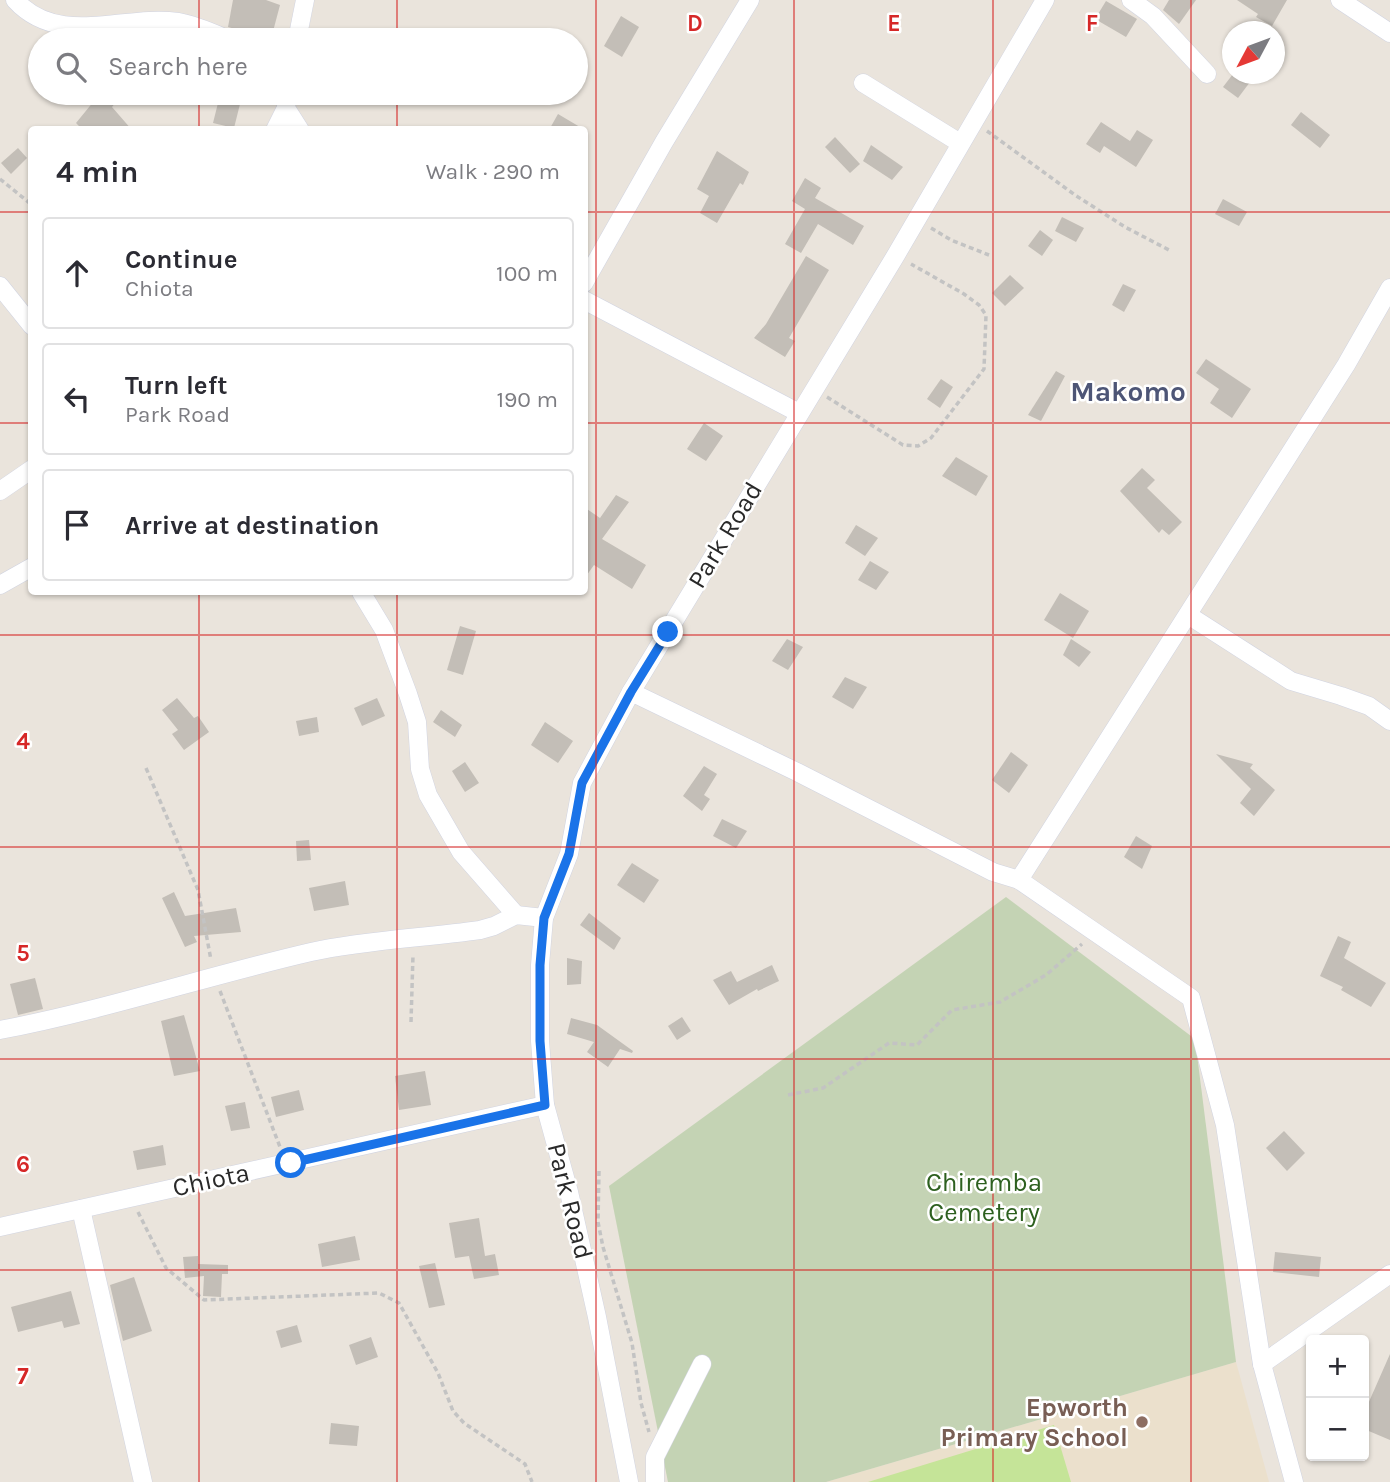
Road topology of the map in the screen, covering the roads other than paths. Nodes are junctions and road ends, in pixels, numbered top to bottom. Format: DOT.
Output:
graph roads {
  1 [pos="15,0"];
  2 [pos="305,0"];
  3 [pos="750,0"];
  4 [pos="1045,0"];
  5 [pos="1131,0"];
  6 [pos="1340,0"];
  7 [pos="201,28"];
  8 [pos="299,28"];
  9 [pos="1390,33"];
  10 [pos="1207,74"];
  11 [pos="863,83"];
  12 [pos="285,105"];
  13 [pos="289,105"];
  14 [pos="277,126"];
  15 [pos="298,126"];
  16 [pos="960,143"];
  17 [pos="588,276"];
  18 [pos="0,286"];
  19 [pos="1390,288"];
  20 [pos="588,302"];
  21 [pos="28,321"];
  22 [pos="799,413"];
  23 [pos="28,472"];
  24 [pos="0,491"];
  25 [pos="28,569"];
  26 [pos="0,584"];
  27 [pos="363,595"];
  28 [pos="1188,615"];
  29 [pos="631,692"];
  30 [pos="1390,721"];
  31 [pos="1019,880"];
  32 [pos="516,915"];
  33 [pos="544,918"];
  34 [pos="0,1030"];
  35 [pos="545,1105"];
  36 [pos="81,1209"];
  37 [pos="0,1227"];
  38 [pos="1390,1274"];
  39 [pos="702,1364"];
  40 [pos="1262,1364"];
  41 [pos="143,1482"];
  42 [pos="629,1482"];
  43 [pos="655,1482"];
  44 [pos="1294,1482"];
  1 -- 7 [label="street"];
  2 -- 8 [label="street"];
  3 -- 17 [label="street"];
  4 -- 16 [label="street, Park Road"];
  5 -- 10 [label="street"];
  6 -- 9 [label="street"];
  11 -- 16 [label="street"];
  12 -- 14 [label="street"];
  13 -- 15 [label="street"];
  16 -- 22 [label="street, Park Road"];
  18 -- 21 [label="street"];
  19 -- 28 [label="street"];
  20 -- 22 [label="street"];
  22 -- 29 [label="street, Park Road"];
  23 -- 24 [label="street"];
  25 -- 26 [label="street"];
  27 -- 32 [label="street"];
  28 -- 30 [label="street"];
  28 -- 31 [label="street"];
  29 -- 31 [label="street"];
  29 -- 33 [label="street, Park Road"];
  31 -- 40 [label="street"];
  32 -- 33 [label="street"];
  32 -- 34 [label="street"];
  33 -- 35 [label="street, Park Road"];
  35 -- 36 [label="street, Chiota"];
  35 -- 42 [label="street, Park Road"];
  36 -- 37 [label="street, Chiota"];
  36 -- 41 [label="street"];
  38 -- 40 [label="street"];
  39 -- 43 [label="street"];
  40 -- 44 [label="street"];
}
